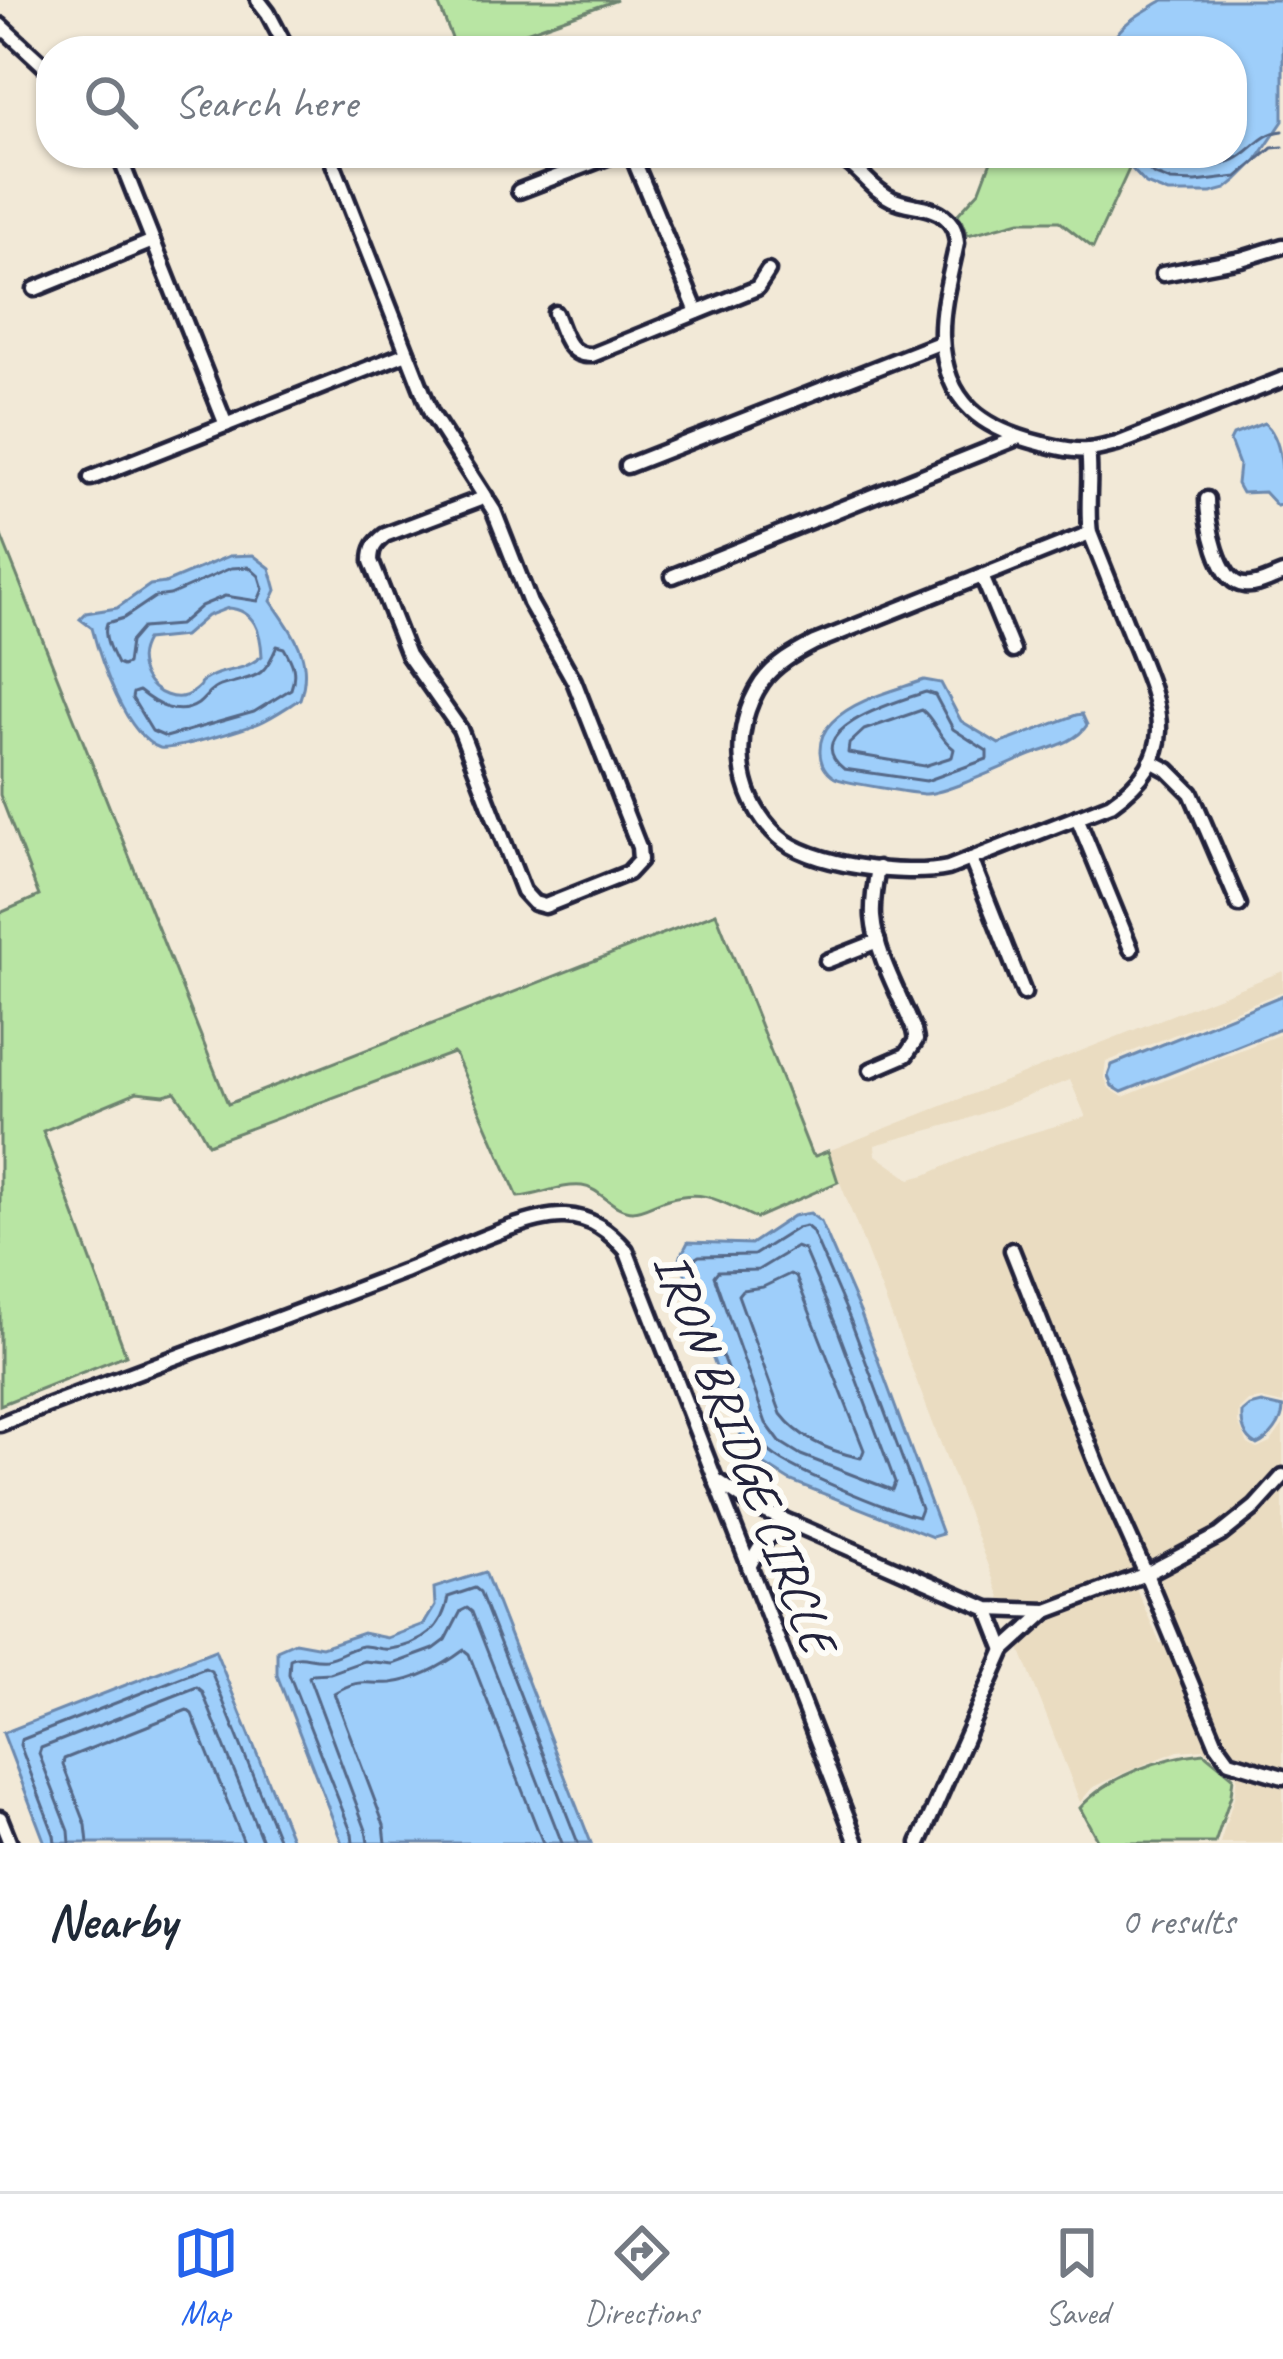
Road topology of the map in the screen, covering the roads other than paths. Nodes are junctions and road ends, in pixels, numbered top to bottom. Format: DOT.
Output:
graph roads {
  1 [pos="258,0"];
  2 [pos="0,26"];
  3 [pos="280,36"];
  4 [pos="36,58"];
  5 [pos="124,168"];
  6 [pos="334,168"];
  7 [pos="579,168"];
  8 [pos="637,168"];
  9 [pos="858,168"];
  10 [pos="519,191"];
  11 [pos="153,241"];
  12 [pos="1283,246"];
  13 [pos="769,271"];
  14 [pos="1163,274"];
  15 [pos="35,289"];
  16 [pos="697,312"];
  17 [pos="555,313"];
  18 [pos="942,342"];
  19 [pos="407,353"];
  20 [pos="1283,379"];
  21 [pos="226,425"];
  22 [pos="1018,437"];
  23 [pos="1088,450"];
  24 [pos="627,466"];
  25 [pos="91,478"];
  26 [pos="486,497"];
  27 [pos="1208,499"];
  28 [pos="1090,533"];
  29 [pos="1283,574"];
  30 [pos="673,576"];
  31 [pos="982,576"];
  32 [pos="1013,651"];
  33 [pos="1151,761"];
  34 [pos="1077,817"];
  35 [pos="970,859"];
  36 [pos="878,868"];
  37 [pos="1239,905"];
  38 [pos="878,941"];
  39 [pos="1131,949"];
  40 [pos="827,961"];
  41 [pos="1024,993"];
  42 [pos="871,1070"];
  43 [pos="1012,1250"];
  44 [pos="0,1424"];
  45 [pos="1283,1476"];
  46 [pos="714,1479"];
  47 [pos="795,1524"];
  48 [pos="749,1567"];
  49 [pos="1146,1574"];
  50 [pos="988,1609"];
  51 [pos="1047,1611"];
  52 [pos="1004,1650"];
  53 [pos="1283,1777"];
  54 [pos="0,1818"];
  55 [pos="10,1843"];
  56 [pos="856,1843"];
  57 [pos="919,1843"];
  1 -- 3 [label="street"];
  2 -- 4 [label="street"];
  5 -- 11 [label="street"];
  6 -- 19 [label="street"];
  7 -- 10 [label="street"];
  8 -- 16 [label="street"];
  9 -- 18 [label="street"];
  11 -- 15 [label="street"];
  11 -- 21 [label="street"];
  12 -- 14 [label="street"];
  13 -- 16 [label="street"];
  16 -- 17 [label="street"];
  18 -- 22 [label="street"];
  18 -- 24 [label="street"];
  19 -- 21 [label="street"];
  19 -- 26 [label="street"];
  20 -- 23 [label="street"];
  21 -- 25 [label="street"];
  22 -- 23 [label="street"];
  22 -- 30 [label="street"];
  23 -- 28 [label="street"];
  26 -- 26 [label="street"];
  27 -- 29 [label="street"];
  28 -- 31 [label="street"];
  28 -- 33 [label="street"];
  31 -- 32 [label="street"];
  31 -- 36 [label="street"];
  33 -- 34 [label="street"];
  33 -- 37 [label="street"];
  34 -- 35 [label="street"];
  34 -- 39 [label="street"];
  35 -- 36 [label="street"];
  35 -- 41 [label="street"];
  36 -- 38 [label="street"];
  38 -- 40 [label="street"];
  38 -- 42 [label="street"];
  43 -- 49 [label="street"];
  44 -- 46 [label="street, IRON BRIDGE CIRCLE"];
  45 -- 49 [label="street"];
  46 -- 47 [label="street"];
  46 -- 48 [label="street, IRON BRIDGE CIRCLE"];
  47 -- 48 [label="street"];
  47 -- 50 [label="street"];
  48 -- 56 [label="street, IRON BRIDGE CIRCLE"];
  49 -- 51 [label="street"];
  49 -- 53 [label="street"];
  50 -- 51 [label="street"];
  50 -- 52 [label="street"];
  51 -- 52 [label="street"];
  52 -- 57 [label="street"];
  54 -- 55 [label="street"];
}
